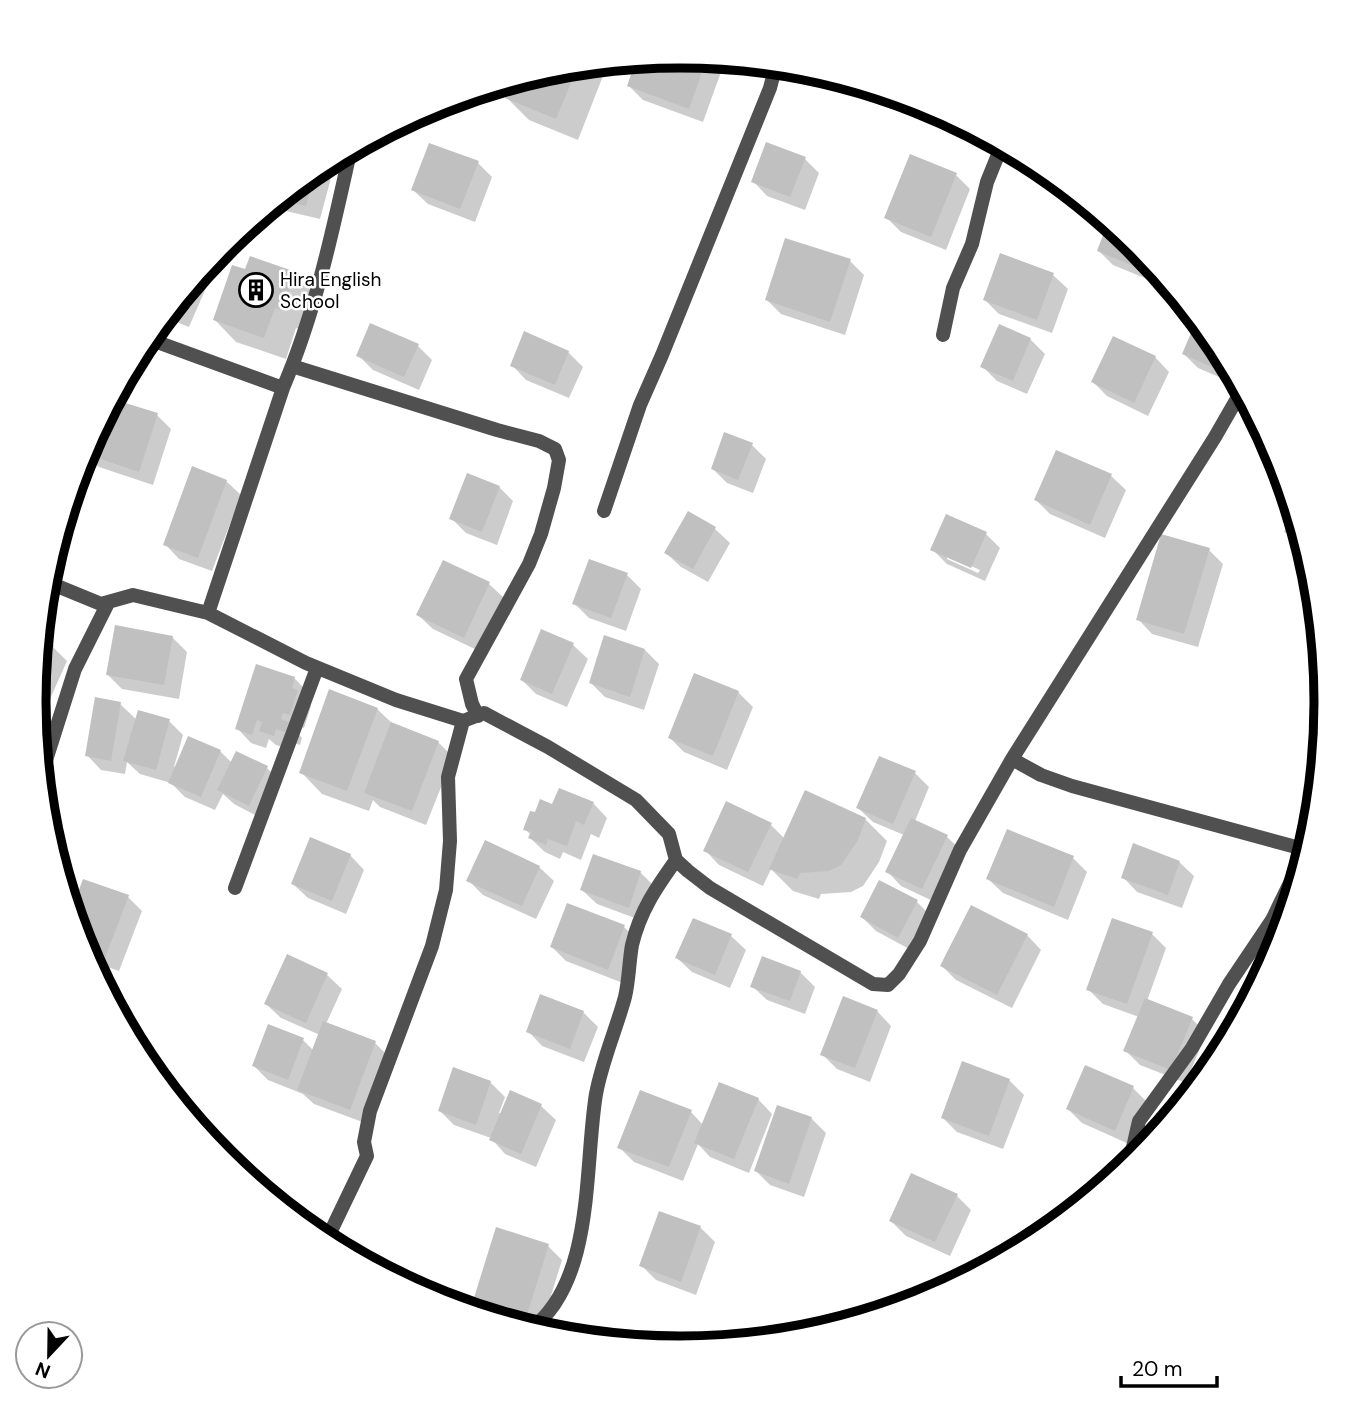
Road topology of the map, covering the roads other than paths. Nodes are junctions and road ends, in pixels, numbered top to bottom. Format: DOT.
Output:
graph roads {
  1 [pos="773,75"];
  2 [pos="998,154"];
  3 [pos="348,162"];
  4 [pos="943,335"];
  5 [pos="158,342"];
  6 [pos="292,366"];
  7 [pos="283,388"];
  8 [pos="1236,399"];
  9 [pos="604,511"];
  10 [pos="57,586"];
  11 [pos="108,603"];
  12 [pos="208,612"];
  13 [pos="317,668"];
  14 [pos="478,716"];
  15 [pos="463,721"];
  16 [pos="48,754"];
  17 [pos="1012,759"];
  18 [pos="1296,847"];
  19 [pos="676,860"];
  20 [pos="235,888"];
  21 [pos="1282,900"];
  22 [pos="1134,1144"];
  23 [pos="331,1231"];
  24 [pos="542,1321"];
  1 -- 9 [label="street"];
  2 -- 4 [label="street"];
  3 -- 6 [label="street"];
  5 -- 7 [label="street"];
  6 -- 7 [label="street"];
  6 -- 14 [label="street"];
  7 -- 12 [label="street"];
  8 -- 17 [label="street"];
  10 -- 11 [label="street"];
  11 -- 12 [label="street"];
  11 -- 16 [label="street"];
  12 -- 13 [label="street"];
  13 -- 15 [label="street"];
  13 -- 20 [label="street"];
  14 -- 15 [label="street"];
  14 -- 19 [label="street"];
  15 -- 23 [label="street"];
  17 -- 18 [label="street"];
  17 -- 19 [label="street"];
  19 -- 24 [label="street"];
  21 -- 22 [label="street"];
}
